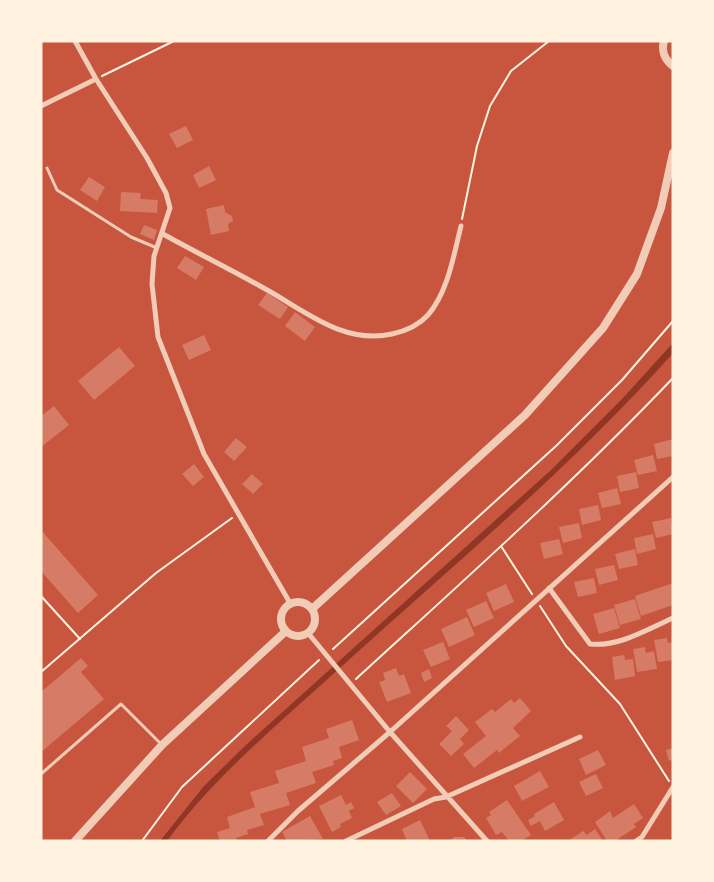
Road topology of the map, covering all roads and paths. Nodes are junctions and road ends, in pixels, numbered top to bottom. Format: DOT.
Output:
graph roads {
  1 [pos="75,41"];
  2 [pos="174,41"];
  3 [pos="549,41"];
  4 [pos="664,41"];
  5 [pos="673,66"];
  6 [pos="96,79"];
  7 [pos="41,106"];
  8 [pos="673,154"];
  9 [pos="47,168"];
  10 [pos="461,226"];
  11 [pos="162,234"];
  12 [pos="158,248"];
  13 [pos="673,322"];
  14 [pos="673,378"];
  15 [pos="673,477"];
  16 [pos="237,514"];
  17 [pos="501,546"];
  18 [pos="548,588"];
  19 [pos="41,596"];
  20 [pos="536,600"];
  21 [pos="290,603"];
  22 [pos="312,609"];
  23 [pos="673,618"];
  24 [pos="286,631"];
  25 [pos="308,633"];
  26 [pos="80,639"];
  27 [pos="325,655"];
  28 [pos="41,672"];
  29 [pos="350,685"];
  30 [pos="390,732"];
  31 [pos="580,737"];
  32 [pos="162,745"];
  33 [pos="41,774"];
  34 [pos="673,787"];
  35 [pos="446,797"];
  36 [pos="75,841"];
  37 [pos="142,841"];
  38 [pos="268,841"];
  39 [pos="346,841"];
  40 [pos="487,841"];
  41 [pos="636,841"];
  1 -- 6 [label="street"];
  2 -- 6 [label="path"];
  3 -- 10 [label="path"];
  4 -- 5 [label="street"];
  6 -- 7 [label="street"];
  6 -- 11 [label="street"];
  8 -- 22 [label="street"];
  9 -- 12 [label="lane"];
  10 -- 11 [label="street"];
  11 -- 12 [label="street"];
  12 -- 16 [label="street"];
  13 -- 27 [label="path"];
  14 -- 17 [label="path"];
  15 -- 18 [label="street"];
  16 -- 21 [label="street"];
  16 -- 26 [label="path"];
  17 -- 20 [label="path"];
  17 -- 29 [label="path"];
  18 -- 20 [label="street"];
  18 -- 23 [label="street"];
  19 -- 26 [label="path"];
  20 -- 30 [label="street"];
  20 -- 34 [label="path"];
  21 -- 22 [label="street"];
  21 -- 24 [label="street"];
  22 -- 25 [label="street"];
  24 -- 25 [label="street"];
  24 -- 32 [label="street"];
  25 -- 27 [label="street"];
  26 -- 28 [label="path"];
  27 -- 29 [label="street"];
  27 -- 37 [label="path"];
  29 -- 30 [label="street"];
  30 -- 35 [label="street"];
  30 -- 38 [label="street"];
  31 -- 35 [label="street"];
  32 -- 33 [label="lane"];
  32 -- 36 [label="street"];
  34 -- 41 [label="street"];
  35 -- 39 [label="street"];
  35 -- 40 [label="street"];
}
